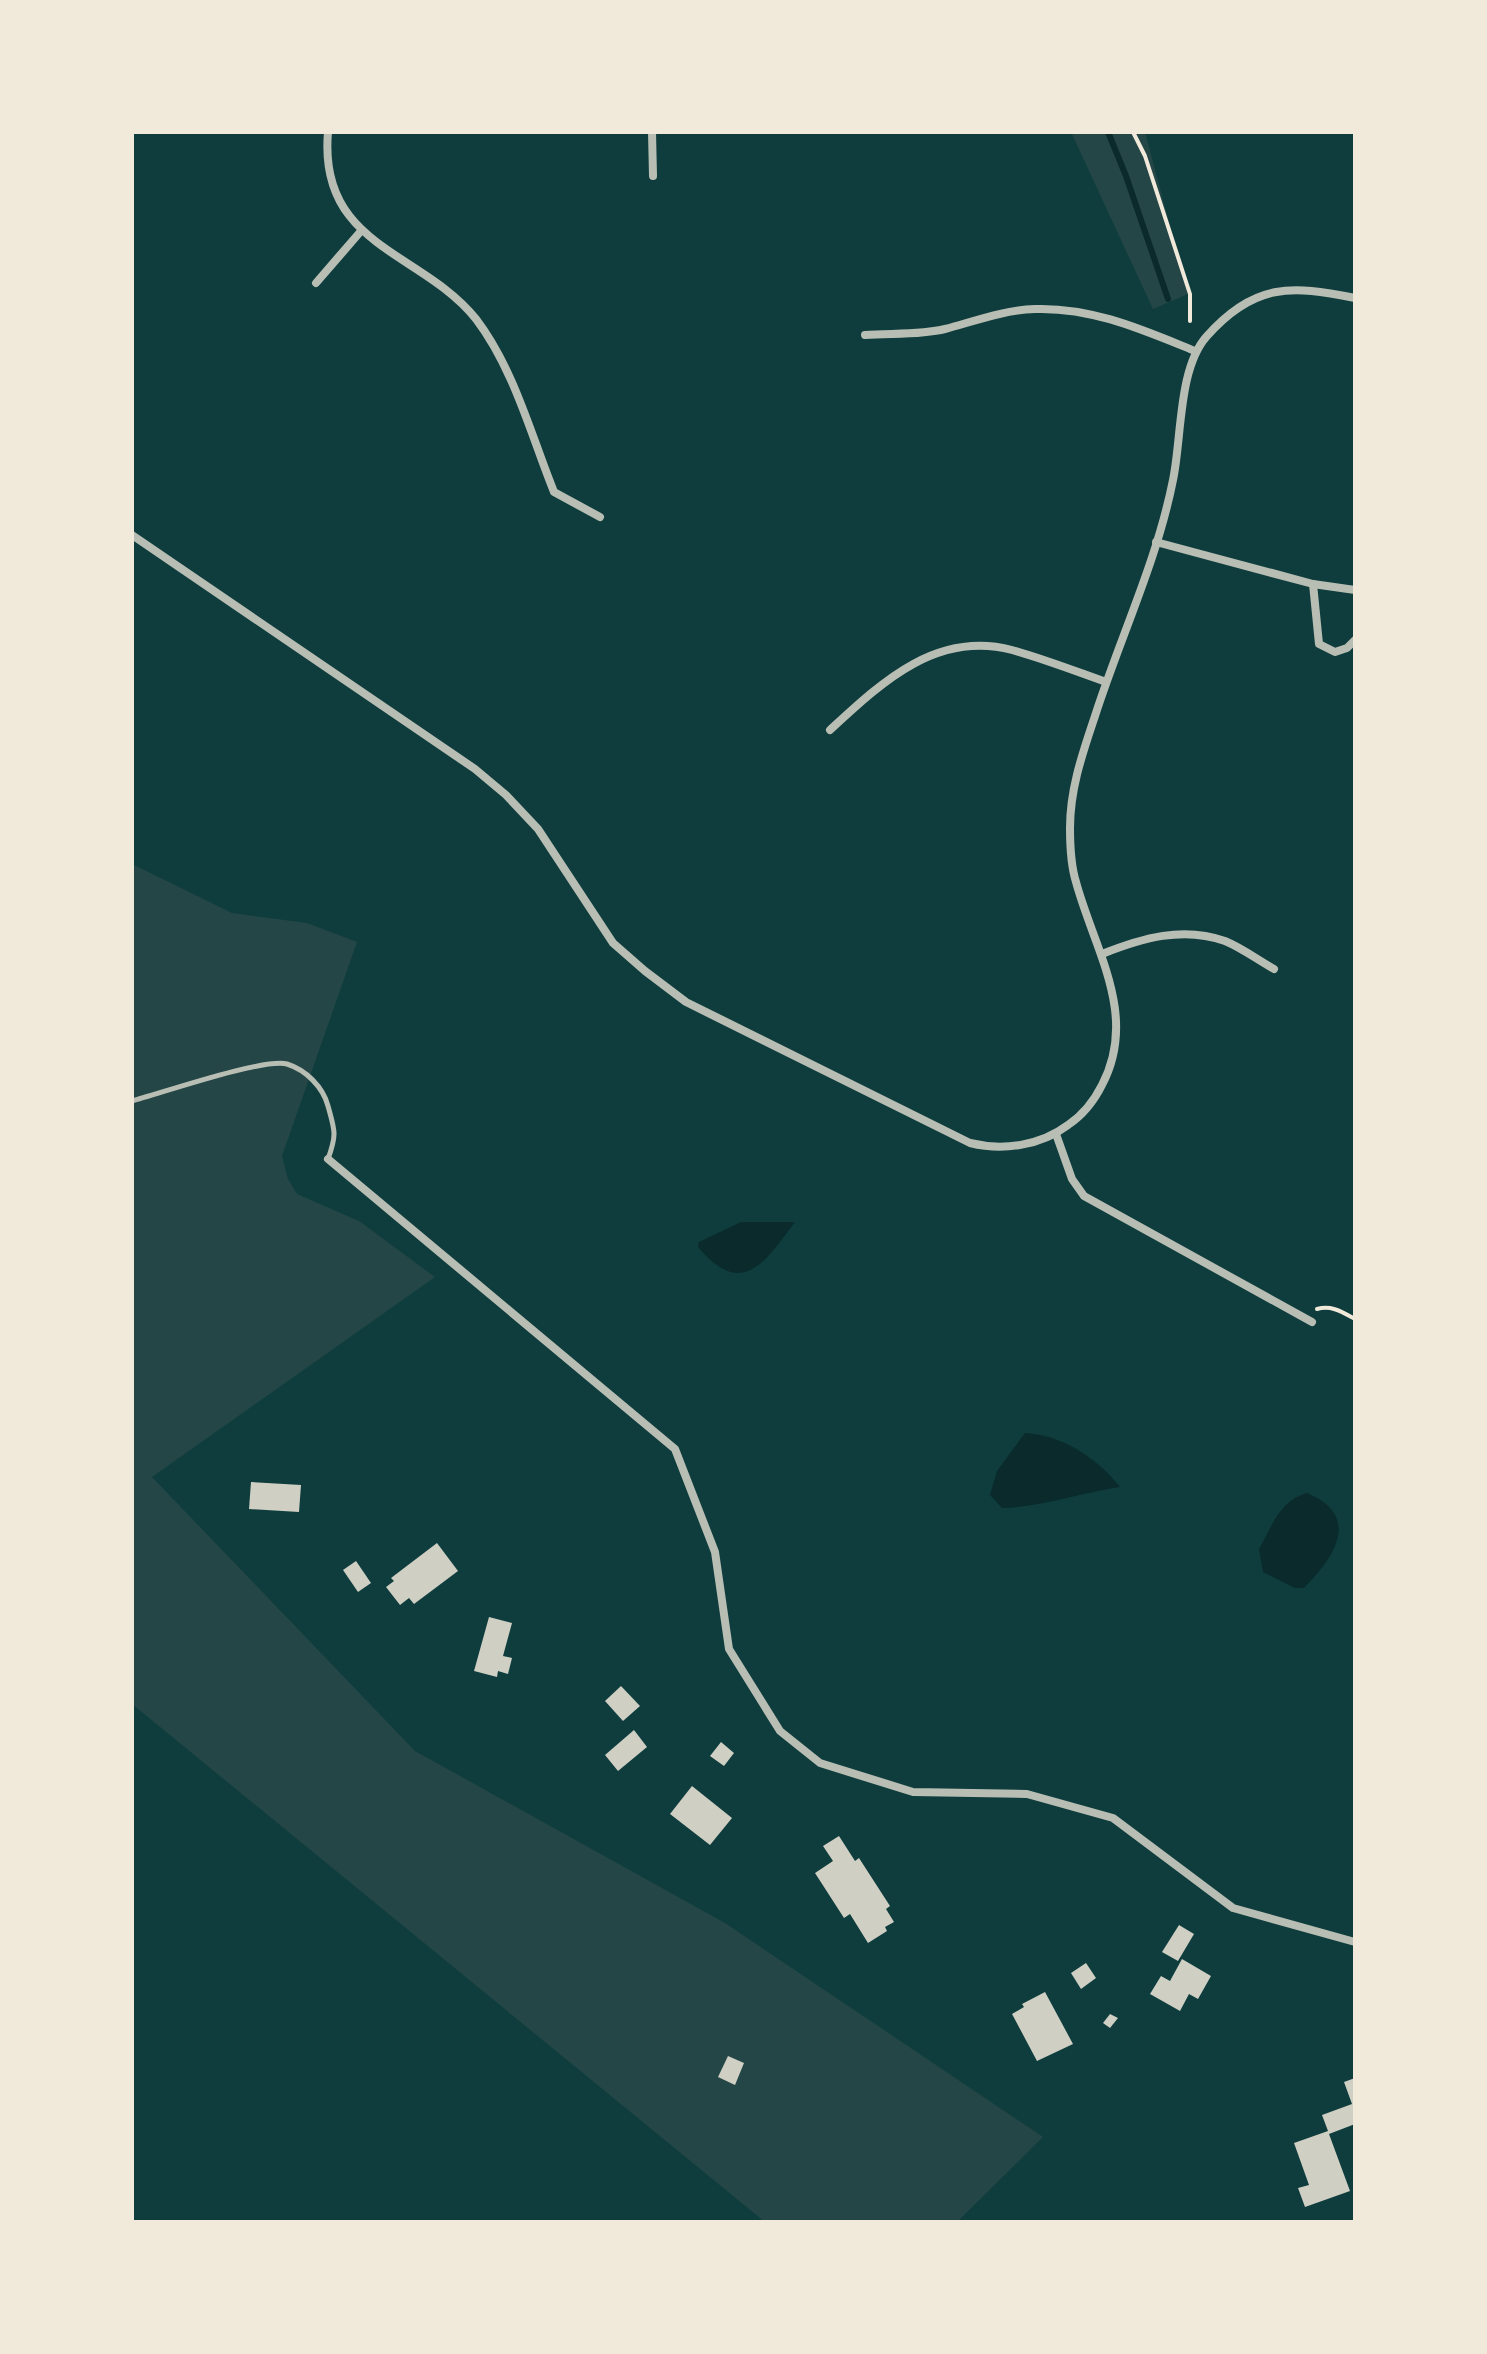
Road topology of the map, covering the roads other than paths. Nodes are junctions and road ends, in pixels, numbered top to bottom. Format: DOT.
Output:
graph roads {
  1 [pos="328,132"];
  2 [pos="652,132"];
  3 [pos="653,176"];
  4 [pos="361,231"];
  5 [pos="316,283"];
  6 [pos="1355,298"];
  7 [pos="865,335"];
  8 [pos="1195,351"];
  9 [pos="600,517"];
  10 [pos="132,535"];
  11 [pos="1156,542"];
  12 [pos="1313,584"];
  13 [pos="1355,590"];
  14 [pos="1355,640"];
  15 [pos="1106,682"];
  16 [pos="830,730"];
  17 [pos="1102,954"];
  18 [pos="1274,969"];
  19 [pos="132,1101"];
  20 [pos="1056,1134"];
  21 [pos="328,1159"];
  22 [pos="1309,1320"];
  23 [pos="1355,1942"];
  1 -- 4 [label="street"];
  2 -- 3 [label="street"];
  4 -- 5 [label="street"];
  4 -- 9 [label="street"];
  6 -- 8 [label="street"];
  7 -- 8 [label="street"];
  8 -- 11 [label="street"];
  10 -- 20 [label="street"];
  11 -- 12 [label="street"];
  11 -- 15 [label="street"];
  12 -- 13 [label="street"];
  12 -- 14 [label="street"];
  15 -- 16 [label="street"];
  15 -- 17 [label="street"];
  17 -- 18 [label="street"];
  17 -- 20 [label="street"];
  19 -- 21 [label="lane"];
  20 -- 22 [label="street"];
  21 -- 23 [label="street"];
}
